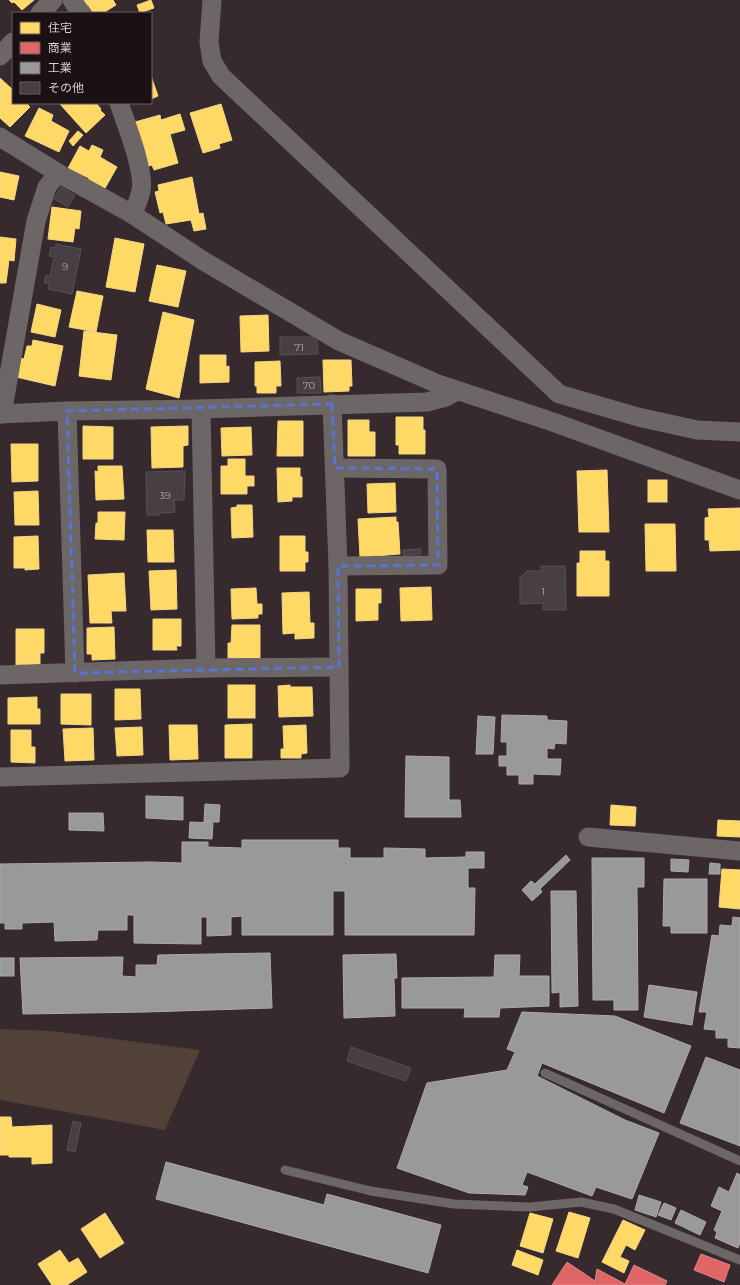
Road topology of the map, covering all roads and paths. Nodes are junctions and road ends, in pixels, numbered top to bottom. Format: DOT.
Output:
graph roads {
  1 [pos="53,0"];
  2 [pos="72,0"];
  3 [pos="212,0"];
  4 [pos="41,12"];
  5 [pos="80,12"];
  6 [pos="12,43"];
  7 [pos="0,56"];
  8 [pos="119,104"];
  9 [pos="0,137"];
  10 [pos="58,174"];
  11 [pos="132,214"];
  12 [pos="456,391"];
  13 [pos="559,394"];
  14 [pos="332,404"];
  15 [pos="201,410"];
  16 [pos="67,411"];
  17 [pos="1,414"];
  18 [pos="550,421"];
  19 [pos="740,432"];
  20 [pos="335,468"];
  21 [pos="740,490"];
  22 [pos="338,566"];
  23 [pos="339,667"];
  24 [pos="206,668"];
  25 [pos="75,673"];
  26 [pos="0,674"];
  27 [pos="0,777"];
  28 [pos="588,837"];
  29 [pos="740,851"];
  30 [pos="545,1073"];
  31 [pos="740,1161"];
  32 [pos="285,1170"];
  33 [pos="740,1260"];
  1 -- 4 [label="street"];
  2 -- 5 [label="street"];
  3 -- 13 [label="street"];
  6 -- 7 [label="street"];
  8 -- 11 [label="street"];
  9 -- 10 [label="street"];
  10 -- 11 [label="street"];
  10 -- 17 [label="street"];
  11 -- 12 [label="street"];
  12 -- 14 [label="street"];
  12 -- 18 [label="street"];
  13 -- 18 [label="street"];
  13 -- 19 [label="street"];
  14 -- 15 [label="street"];
  14 -- 20 [label="street"];
  15 -- 16 [label="street"];
  15 -- 24 [label="street"];
  16 -- 17 [label="street"];
  16 -- 25 [label="street"];
  18 -- 21 [label="street"];
  20 -- 22 [label="street"];
  20 -- 22 [label="street"];
  22 -- 23 [label="street"];
  23 -- 24 [label="street"];
  23 -- 27 [label="street"];
  24 -- 25 [label="street"];
  25 -- 26 [label="street"];
  28 -- 29 [label="street"];
  30 -- 31 [label="lane"];
  32 -- 33 [label="lane"];
}
